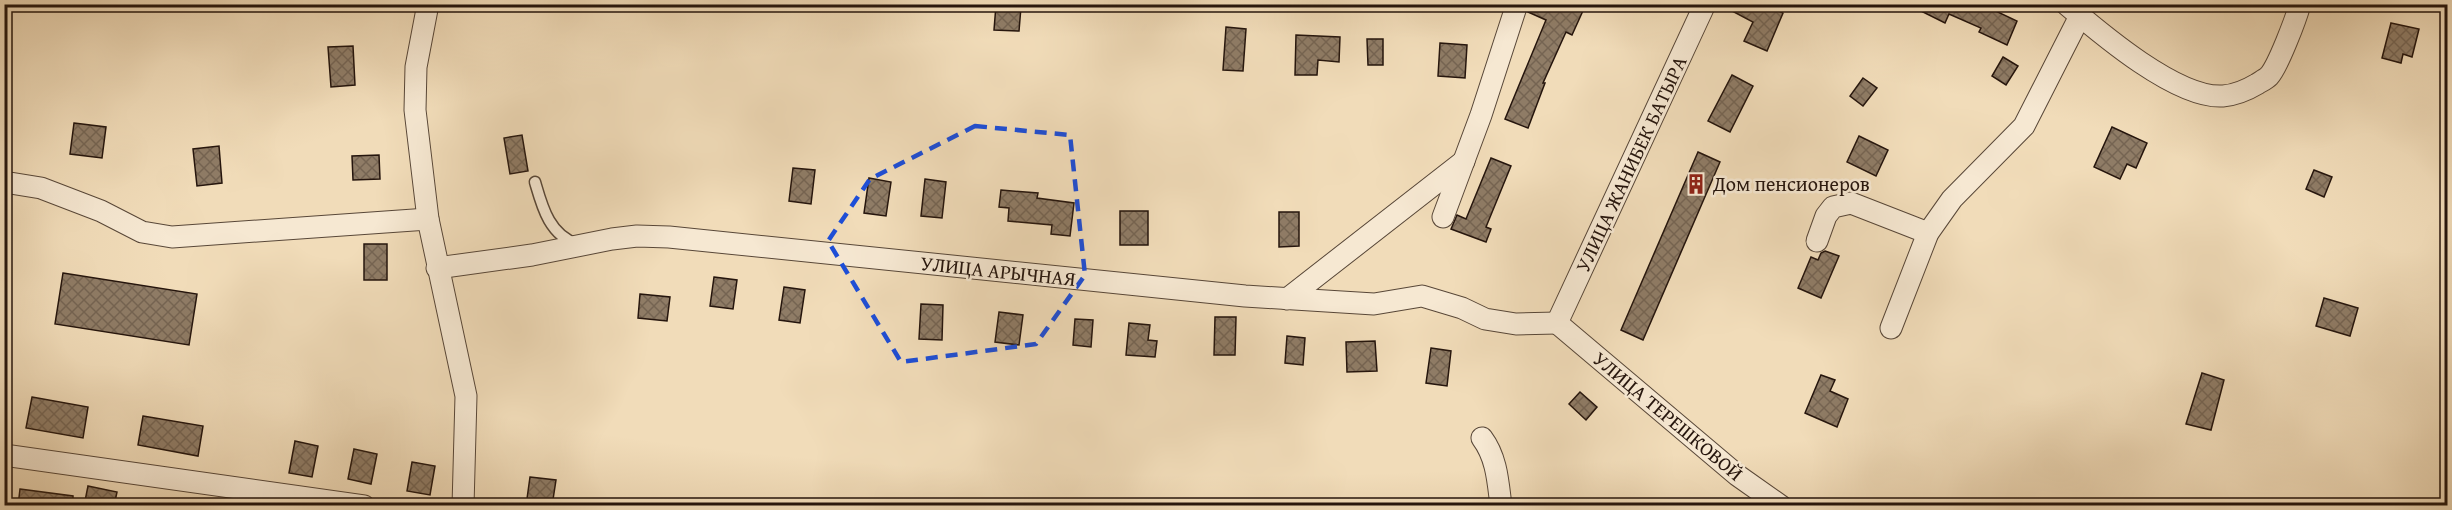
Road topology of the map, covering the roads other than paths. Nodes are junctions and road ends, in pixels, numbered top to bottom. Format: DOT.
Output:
graph roads {
  1 [pos="428,4"];
  2 [pos="1517,4"];
  3 [pos="1705,4"];
  4 [pos="2300,4"];
  5 [pos="2073,10"];
  6 [pos="1464,161"];
  7 [pos="4,182"];
  8 [pos="535,182"];
  9 [pos="1443,218"];
  10 [pos="428,219"];
  11 [pos="1928,233"];
  12 [pos="1817,241"];
  13 [pos="583,246"];
  14 [pos="437,268"];
  15 [pos="1287,299"];
  16 [pos="1557,323"];
  17 [pos="1892,328"];
  18 [pos="1482,438"];
  19 [pos="4,455"];
  20 [pos="245,498"];
  21 [pos="364,506"];
  22 [pos="463,506"];
  23 [pos="1502,506"];
  24 [pos="1781,506"];
  1 -- 10 [label="street"];
  2 -- 6 [label="street"];
  3 -- 16 [label="street, УЛИЦА ЖАНИБЕК БАТЫРА"];
  4 -- 5 [label="street"];
  5 -- 11 [label="street"];
  6 -- 9 [label="street"];
  6 -- 15 [label="street"];
  7 -- 10 [label="street"];
  8 -- 13 [label="lane"];
  10 -- 14 [label="street"];
  11 -- 12 [label="street"];
  11 -- 17 [label="street"];
  13 -- 14 [label="street, УЛИЦА АРЫЧНАЯ"];
  13 -- 15 [label="street, УЛИЦА АРЫЧНАЯ"];
  14 -- 22 [label="street"];
  15 -- 16 [label="street, УЛИЦА АРЫЧНАЯ"];
  16 -- 24 [label="street, УЛИЦА ТЕРЕШКОВОЙ"];
  18 -- 23 [label="street"];
  19 -- 20 [label="street"];
  20 -- 21 [label="street"];
}
